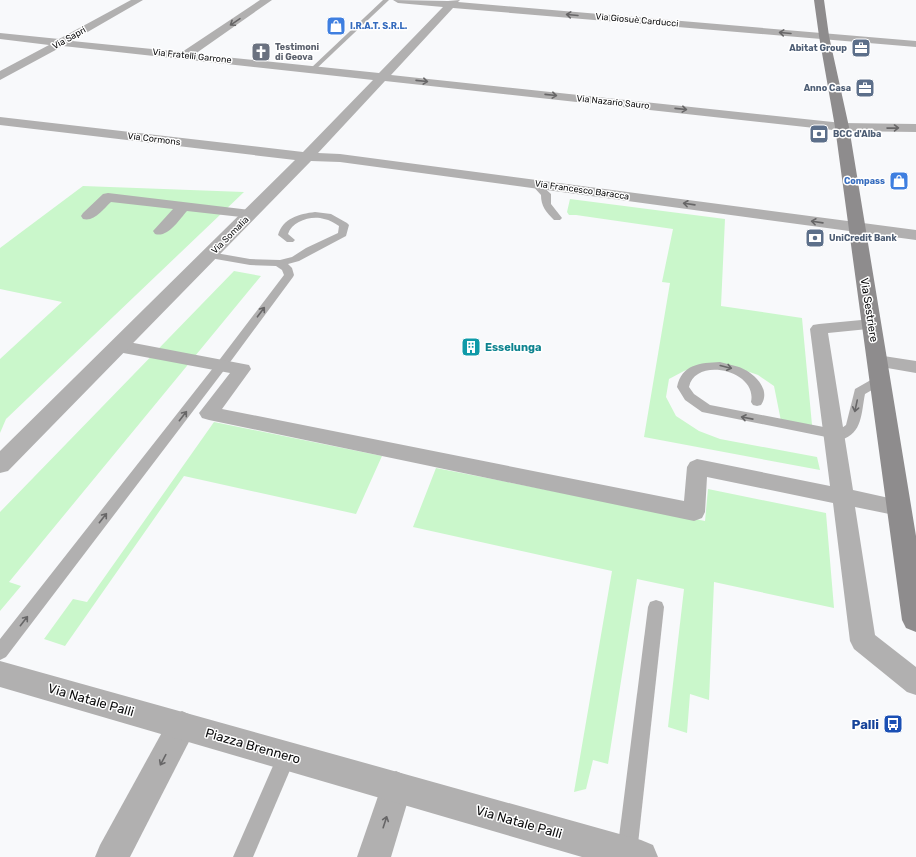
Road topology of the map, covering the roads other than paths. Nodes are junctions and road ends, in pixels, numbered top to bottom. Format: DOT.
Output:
graph roads {
  1 [pos="138,0"];
  2 [pos="267,0"];
  3 [pos="386,0"];
  4 [pos="398,0"];
  5 [pos="819,0"];
  6 [pos="453,2"];
  7 [pos="0,36"];
  8 [pos="824,36"];
  9 [pos="916,41"];
  10 [pos="60,42"];
  11 [pos="894,42"];
  12 [pos="916,44"];
  13 [pos="184,56"];
  14 [pos="313,69"];
  15 [pos="0,76"];
  16 [pos="383,76"];
  17 [pos="0,121"];
  18 [pos="842,127"];
  19 [pos="916,128"];
  20 [pos="307,156"];
  21 [pos="536,184"];
  22 [pos="184,206"];
  23 [pos="250,214"];
  24 [pos="88,216"];
  25 [pos="557,218"];
  26 [pos="856,227"];
  27 [pos="160,231"];
  28 [pos="916,235"];
  29 [pos="290,240"];
  30 [pos="210,255"];
  31 [pos="277,263"];
  32 [pos="872,324"];
  33 [pos="118,346"];
  34 [pos="221,366"];
  35 [pos="916,367"];
  36 [pos="879,371"];
  37 [pos="757,402"];
  38 [pos="834,433"];
  39 [pos="0,465"];
  40 [pos="843,496"];
  41 [pos="899,508"];
  42 [pos="912,573"];
  43 [pos="656,607"];
  44 [pos="916,620"];
  45 [pos="0,652"];
  46 [pos="0,674"];
  47 [pos="916,683"];
  48 [pos="182,726"];
  49 [pos="287,756"];
  50 [pos="396,787"];
  51 [pos="634,855"];
  52 [pos="112,857"];
  53 [pos="243,857"];
  54 [pos="374,857"];
  1 -- 10 [label="street, Via Sapri"];
  2 -- 13 [label="street, one-way"];
  3 -- 14 [label="lane"];
  4 -- 6 [label="street, Via Giosuè Carducci"];
  5 -- 8 [label="main road, Via Sestriere"];
  8 -- 6 [label="street, Via Giosuè Carducci, one-way"];
  6 -- 16 [label="street, Via Somalia"];
  7 -- 10 [label="street, Via Fratelli Garrone"];
  8 -- 11 [label="street, Via Giosuè Carducci"];
  8 -- 18 [label="main road, Via Sestriere"];
  9 -- 11 [label="street"];
  10 -- 13 [label="street, Via Fratelli Garrone"];
  10 -- 15 [label="street, Via Sapri"];
  11 -- 12 [label="street"];
  13 -- 14 [label="street, Via Fratelli Garrone"];
  14 -- 16 [label="street, Via Fratelli Garrone"];
  16 -- 18 [label="street, Via Nazario Sauro, one-way"];
  16 -- 20 [label="street, Via Somalia"];
  17 -- 20 [label="street, Via Cormons"];
  18 -- 19 [label="street, Via Nazario Sauro, one-way"];
  18 -- 26 [label="main road, Via Sestriere"];
  20 -- 21 [label="street, Via Francesco Baracca"];
  20 -- 23 [label="street, Via Somalia"];
  21 -- 25 [label="lane"];
  26 -- 21 [label="street, Via Francesco Baracca, one-way"];
  22 -- 23 [label="street"];
  22 -- 24 [label="street"];
  22 -- 27 [label="street"];
  23 -- 30 [label="street, Via Somalia"];
  26 -- 28 [label="street, Via Francesco Baracca"];
  26 -- 32 [label="main road, Via Sestriere"];
  29 -- 31 [label="lane"];
  30 -- 31 [label="lane"];
  30 -- 33 [label="street, Via Somalia"];
  34 -- 31 [label="lane, one-way"];
  32 -- 36 [label="main road, Via Sestriere"];
  32 -- 38 [label="street"];
  33 -- 34 [label="street"];
  33 -- 39 [label="street, Via Somalia"];
  34 -- 40 [label="street"];
  45 -- 34 [label="lane, one-way"];
  35 -- 36 [label="street"];
  36 -- 38 [label="lane, one-way"];
  36 -- 41 [label="main road, Via Sestriere"];
  38 -- 37 [label="lane, one-way"];
  38 -- 40 [label="street"];
  40 -- 41 [label="street"];
  40 -- 47 [label="street"];
  41 -- 42 [label="main road, Via Sestriere"];
  42 -- 44 [label="main road, Via Sestriere"];
  43 -- 51 [label="lane"];
  46 -- 48 [label="street, Via Natale Palli"];
  48 -- 49 [label="street, Piazza Brennero"];
  48 -- 52 [label="street, one-way"];
  49 -- 50 [label="street, Piazza Brennero"];
  49 -- 53 [label="lane"];
  50 -- 51 [label="street, Via Natale Palli"];
  54 -- 50 [label="street, one-way"];
}
